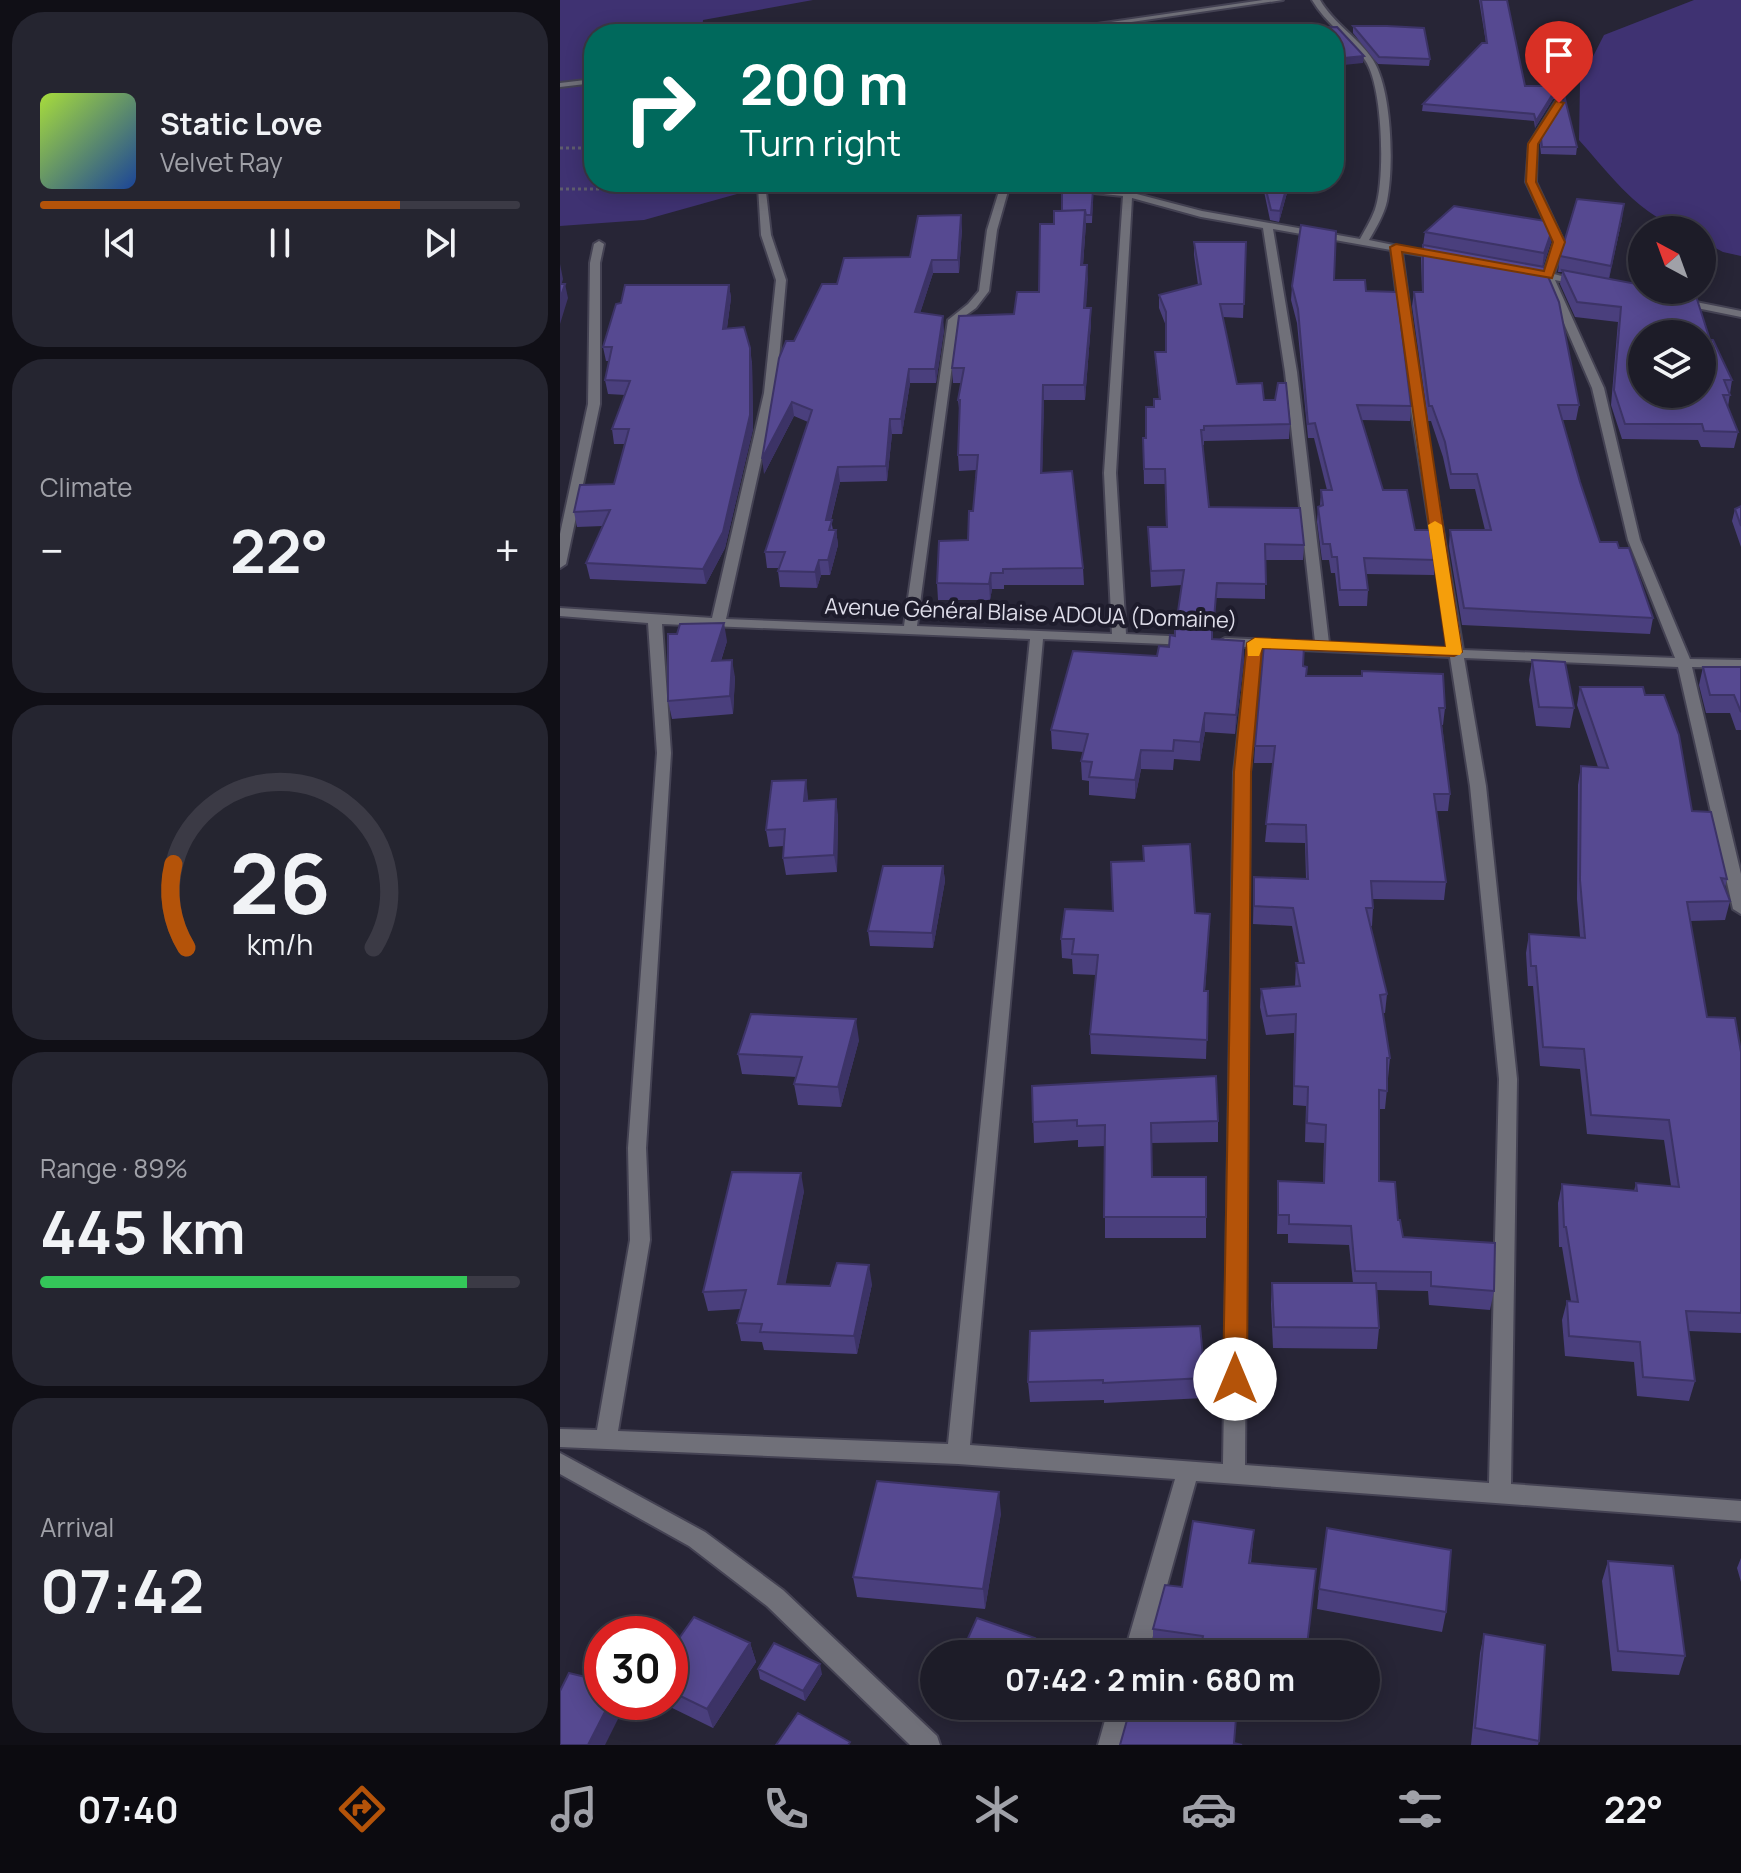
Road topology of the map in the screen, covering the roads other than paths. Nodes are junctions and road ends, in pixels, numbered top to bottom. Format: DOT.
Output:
graph roads {
  1 [pos="1279,0"];
  2 [pos="1316,0"];
  3 [pos="1112,24"];
  4 [pos="1331,24"];
  5 [pos="1344,36"];
  6 [pos="584,82"];
  7 [pos="560,85"];
  8 [pos="1559,103"];
  9 [pos="761,192"];
  10 [pos="1003,192"];
  11 [pos="1130,192"];
  12 [pos="1141,192"];
  13 [pos="1268,226"];
  14 [pos="1364,241"];
  15 [pos="599,244"];
  16 [pos="1396,247"];
  17 [pos="1455,258"];
  18 [pos="1515,269"];
  19 [pos="1548,276"];
  20 [pos="1595,285"];
  21 [pos="1691,304"];
  22 [pos="1737,313"];
  23 [pos="1741,330"];
  24 [pos="560,564"];
  25 [pos="560,612"];
  26 [pos="655,620"];
  27 [pos="718,623"];
  28 [pos="910,631"];
  29 [pos="1037,635"];
  30 [pos="1119,638"];
  31 [pos="1255,643"];
  32 [pos="1322,646"];
  33 [pos="1454,652"];
  34 [pos="1684,662"];
  35 [pos="1741,664"];
  36 [pos="1741,909"];
  37 [pos="560,1438"];
  38 [pos="606,1438"];
  39 [pos="958,1454"];
  40 [pos="560,1463"];
  41 [pos="1188,1471"];
  42 [pos="1234,1475"];
  43 [pos="1500,1494"];
  44 [pos="1741,1511"];
  45 [pos="1140,1640"];
  46 [pos="1117,1720"];
  47 [pos="928,1745"];
  48 [pos="1110,1745"];
  1 -- 3 [label="street"];
  2 -- 4 [label="street"];
  5 -- 14 [label="street"];
  6 -- 7 [label="street"];
  8 -- 19 [label="street"];
  9 -- 27 [label="street"];
  10 -- 28 [label="street"];
  11 -- 30 [label="street"];
  12 -- 13 [label="street"];
  13 -- 14 [label="street"];
  13 -- 32 [label="street"];
  14 -- 16 [label="street"];
  15 -- 24 [label="street"];
  16 -- 17 [label="street"];
  16 -- 33 [label="street"];
  18 -- 19 [label="street"];
  19 -- 20 [label="street"];
  19 -- 34 [label="street"];
  21 -- 22 [label="street"];
  22 -- 23 [label="street"];
  25 -- 26 [label="street, Avenue Général Blaise ADOUA (Domaine)"];
  26 -- 27 [label="street, Avenue Général Blaise ADOUA (Domaine)"];
  26 -- 38 [label="street"];
  27 -- 28 [label="street, Avenue Général Blaise ADOUA (Domaine)"];
  28 -- 29 [label="street, Avenue Général Blaise ADOUA (Domaine)"];
  29 -- 30 [label="street, Avenue Général Blaise ADOUA (Domaine)"];
  29 -- 39 [label="street"];
  30 -- 31 [label="street, Avenue Général Blaise ADOUA (Domaine)"];
  31 -- 32 [label="street, Avenue Général Blaise ADOUA (Domaine)"];
  31 -- 42 [label="street"];
  32 -- 33 [label="street, Avenue Général Blaise ADOUA (Domaine)"];
  33 -- 34 [label="street, Avenue Général Blaise ADOUA (Domaine)"];
  33 -- 43 [label="street"];
  34 -- 35 [label="street, Avenue Général Blaise ADOUA (Domaine)"];
  34 -- 36 [label="street"];
  37 -- 38 [label="street"];
  38 -- 39 [label="street"];
  39 -- 41 [label="street"];
  40 -- 47 [label="street"];
  41 -- 42 [label="street"];
  41 -- 45 [label="street"];
  42 -- 43 [label="street"];
  43 -- 44 [label="street"];
  46 -- 48 [label="street"];
}
